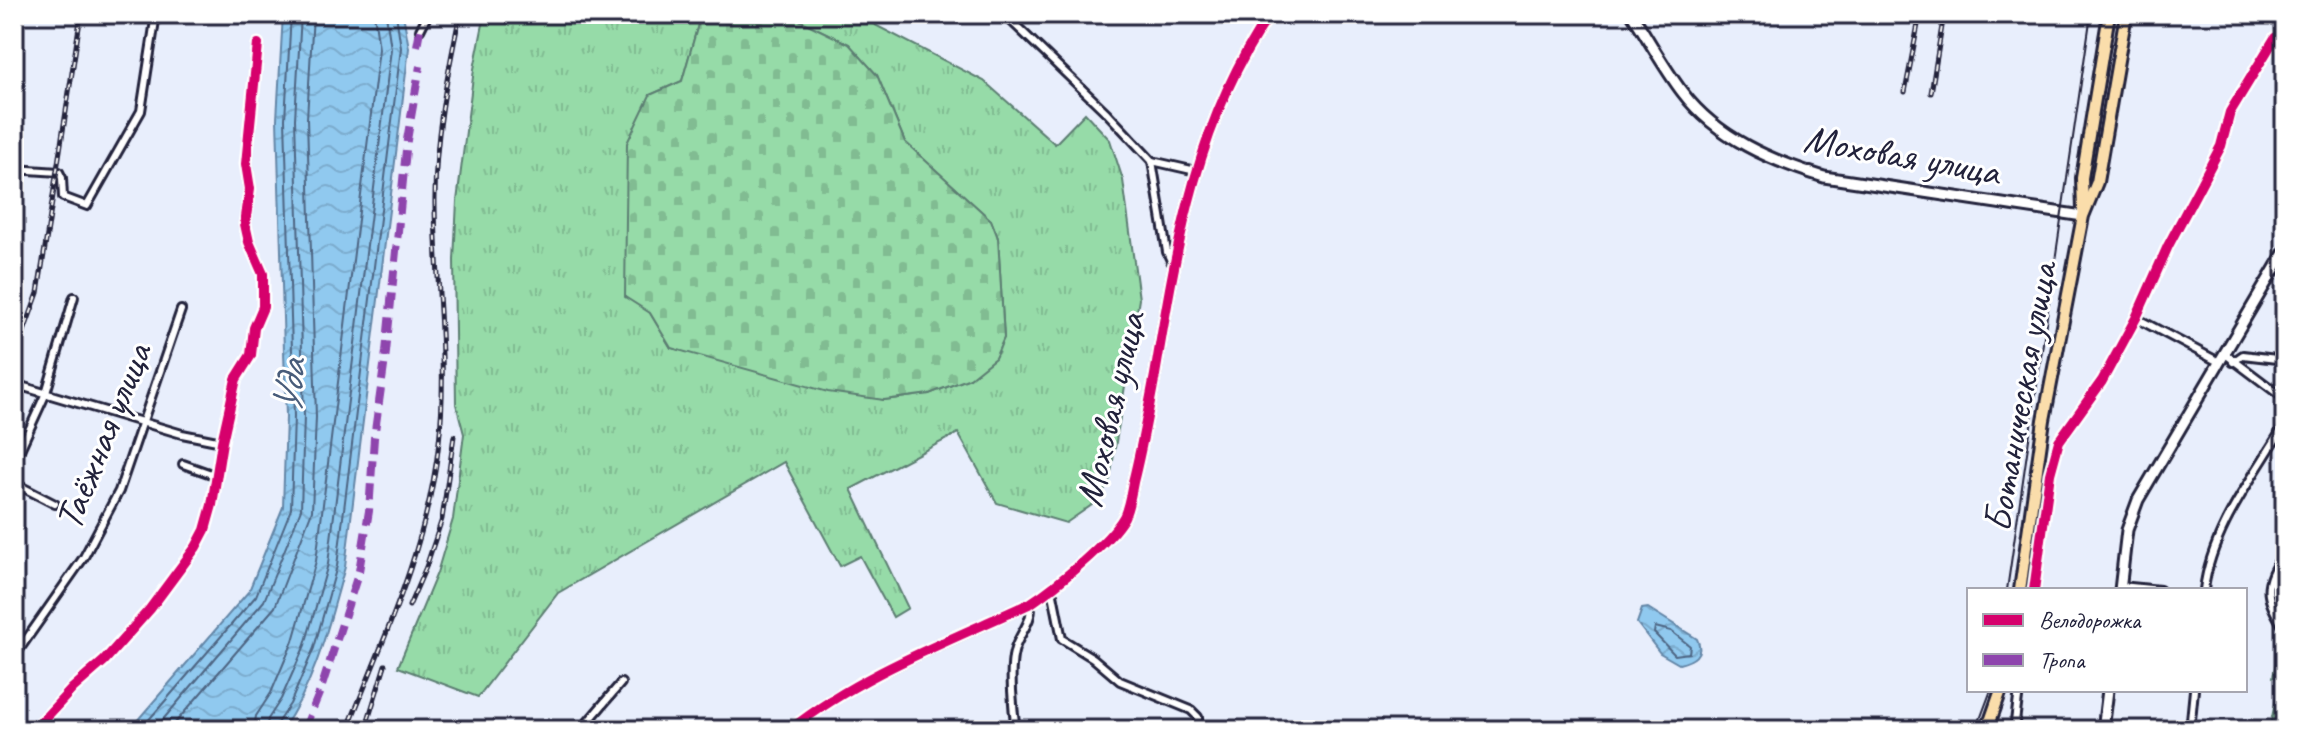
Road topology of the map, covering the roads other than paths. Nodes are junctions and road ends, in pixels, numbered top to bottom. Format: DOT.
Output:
graph roads {
  1 [pos="156,14"];
  2 [pos="428,14"];
  3 [pos="1004,14"];
  4 [pos="1270,14"];
  5 [pos="1632,14"];
  6 [pos="2109,14"];
  7 [pos="2126,14"];
  8 [pos="420,30"];
  9 [pos="2285,34"];
  10 [pos="258,44"];
  11 [pos="1152,161"];
  12 [pos="14,169"];
  13 [pos="1196,171"];
  14 [pos="2083,216"];
  15 [pos="2285,251"];
  16 [pos="1173,265"];
  17 [pos="74,297"];
  18 [pos="181,310"];
  19 [pos="2136,318"];
  20 [pos="2221,358"];
  21 [pos="2285,360"];
  22 [pos="2233,362"];
  23 [pos="14,384"];
  24 [pos="46,393"];
  25 [pos="2285,399"];
  26 [pos="144,422"];
  27 [pos="2285,424"];
  28 [pos="222,442"];
  29 [pos="14,463"];
  30 [pos="183,464"];
  31 [pos="217,476"];
  32 [pos="14,483"];
  33 [pos="55,504"];
  34 [pos="2285,551"];
  35 [pos="2020,588"];
  36 [pos="2034,588"];
  37 [pos="2120,588"];
  38 [pos="2204,588"];
  39 [pos="1052,589"];
  40 [pos="1031,603"];
  41 [pos="2285,630"];
  42 [pos="14,657"];
  43 [pos="621,683"];
  44 [pos="2000,692"];
  45 [pos="2019,692"];
  46 [pos="2108,692"];
  47 [pos="2194,692"];
  48 [pos="14,727"];
  49 [pos="1014,729"];
  50 [pos="581,730"];
  51 [pos="790,730"];
  52 [pos="1198,730"];
  53 [pos="1987,730"];
  54 [pos="2014,730"];
  55 [pos="2103,730"];
  56 [pos="2190,730"];
  1 -- 12 [label="street"];
  2 -- 8 [label="street"];
  3 -- 11 [label="street"];
  4 -- 13 [label="street, Моховая улица"];
  5 -- 14 [label="main road, Моховая улица"];
  6 -- 14 [label="main road, Ботаническая улица"];
  7 -- 14 [label="main road, Ботаническая улица"];
  9 -- 19 [label="street"];
  10 -- 28 [label="street"];
  11 -- 13 [label="street"];
  11 -- 16 [label="street"];
  13 -- 16 [label="street, Моховая улица"];
  14 -- 35 [label="main road, Ботаническая улица"];
  15 -- 20 [label="main road"];
  16 -- 39 [label="street, Моховая улица"];
  17 -- 24 [label="street"];
  18 -- 26 [label="street, Таёжная улица"];
  19 -- 20 [label="street"];
  19 -- 36 [label="street"];
  20 -- 22 [label="street"];
  20 -- 37 [label="main road"];
  21 -- 22 [label="street"];
  22 -- 25 [label="street"];
  23 -- 24 [label="street"];
  24 -- 26 [label="street"];
  24 -- 29 [label="street"];
  26 -- 28 [label="street"];
  26 -- 42 [label="street, Таёжная улица"];
  27 -- 38 [label="street"];
  28 -- 31 [label="street"];
  30 -- 31 [label="street"];
  31 -- 48 [label="street"];
  32 -- 33 [label="street"];
  34 -- 41 [label="street"];
  39 -- 40 [label="street, Моховая улица"];
  39 -- 52 [label="street"];
  40 -- 49 [label="street"];
  40 -- 51 [label="street, Моховая улица"];
  43 -- 50 [label="street"];
  44 -- 53 [label="main road"];
  45 -- 54 [label="street"];
  46 -- 55 [label="main road"];
  47 -- 56 [label="street"];
}
